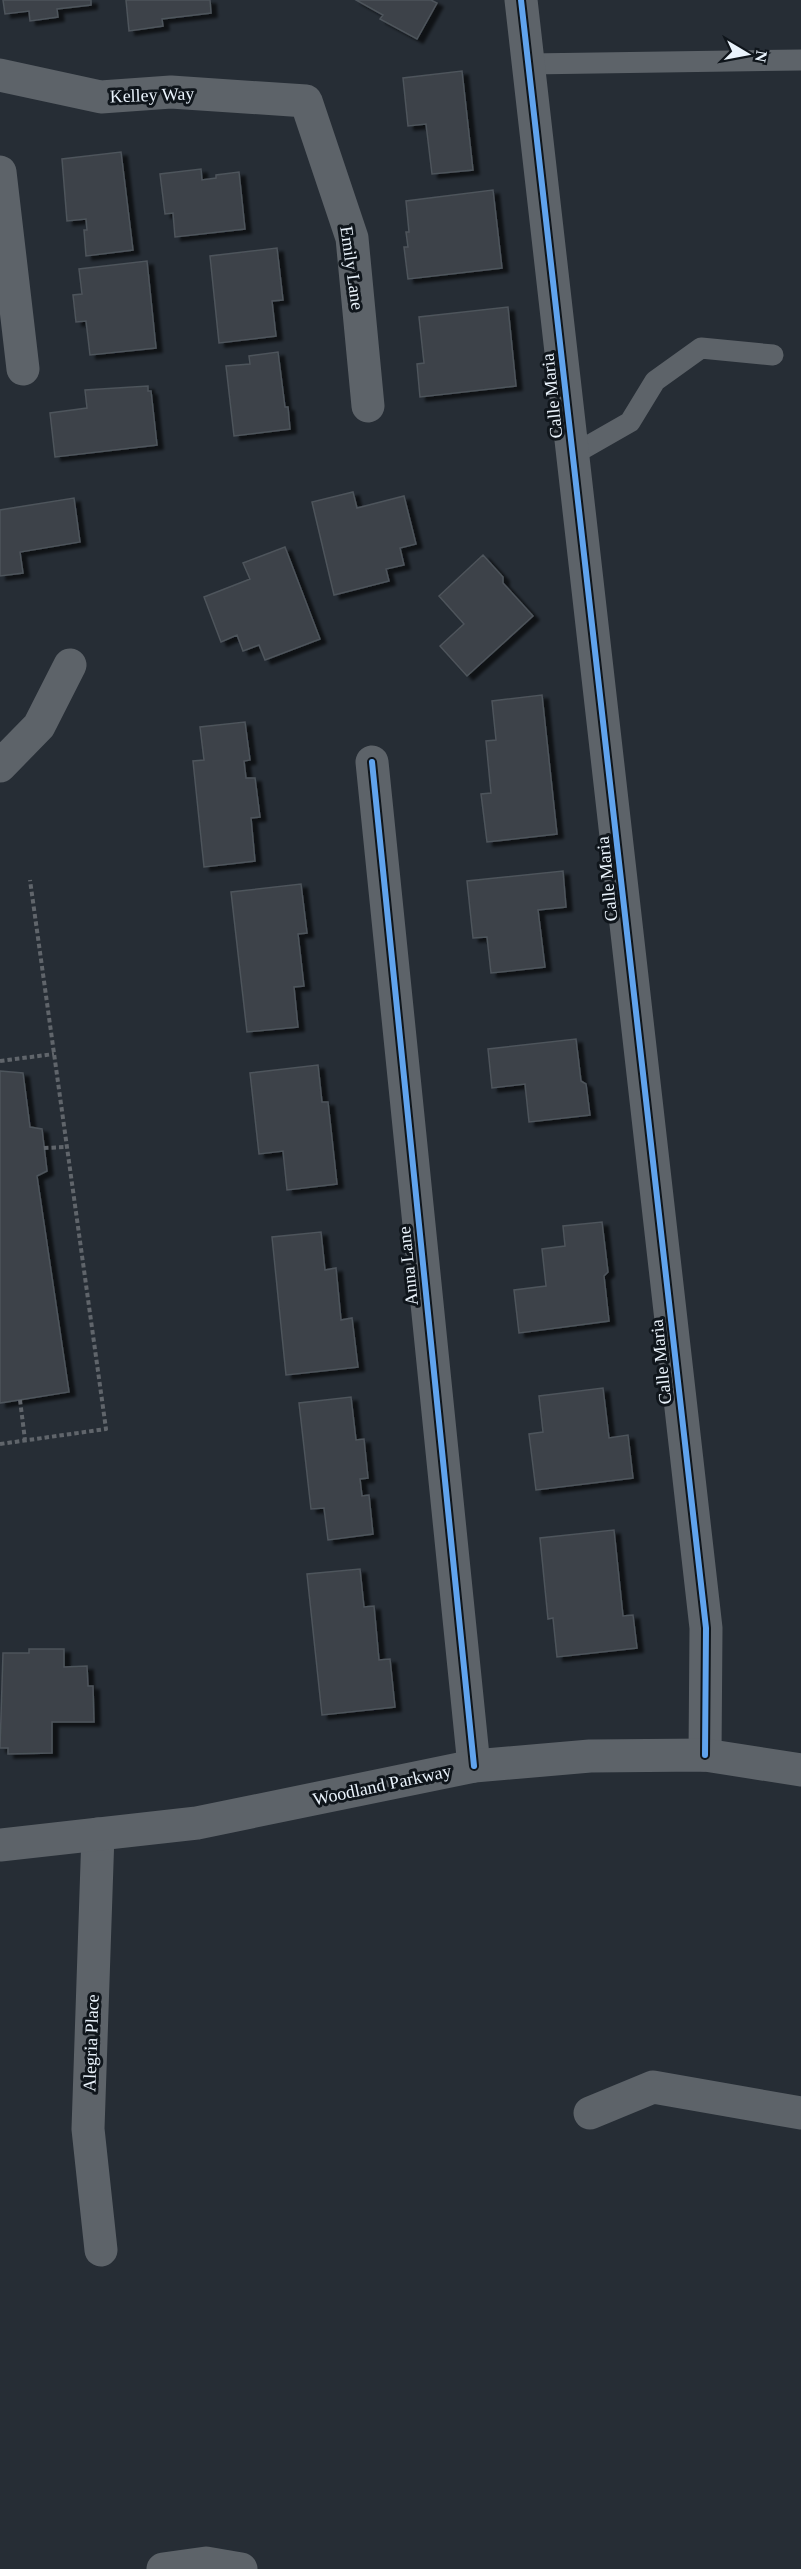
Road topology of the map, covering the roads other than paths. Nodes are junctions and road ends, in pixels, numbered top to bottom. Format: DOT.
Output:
graph roads {
  1 [pos="521,0"];
  2 [pos="801,60"];
  3 [pos="529,64"];
  4 [pos="0,75"];
  5 [pos="306,101"];
  6 [pos="0,172"];
  7 [pos="773,355"];
  8 [pos="23,369"];
  9 [pos="368,405"];
  10 [pos="574,454"];
  11 [pos="70,665"];
  12 [pos="372,762"];
  13 [pos="0,766"];
  14 [pos="705,1755"];
  15 [pos="474,1766"];
  16 [pos="801,1770"];
  17 [pos="98,1834"];
  18 [pos="0,1845"];
  19 [pos="590,2113"];
  20 [pos="801,2113"];
  21 [pos="101,2250"];
  22 [pos="163,2569"];
  23 [pos="241,2569"];
  1 -- 3 [label="street, Calle Maria"];
  2 -- 3 [label="lane"];
  3 -- 10 [label="street, Calle Maria"];
  4 -- 5 [label="street, Kelley Way"];
  5 -- 9 [label="street, Emily Lane"];
  6 -- 8 [label="street"];
  7 -- 10 [label="lane"];
  10 -- 14 [label="street, Calle Maria"];
  11 -- 13 [label="street"];
  12 -- 15 [label="street, Anna Lane"];
  14 -- 15 [label="street, Woodland Parkway"];
  14 -- 16 [label="street, Woodland Parkway"];
  15 -- 17 [label="street, Woodland Parkway"];
  17 -- 18 [label="street, Woodland Parkway"];
  17 -- 21 [label="street, Alegria Place"];
  19 -- 20 [label="street"];
  22 -- 23 [label="street"];
}
